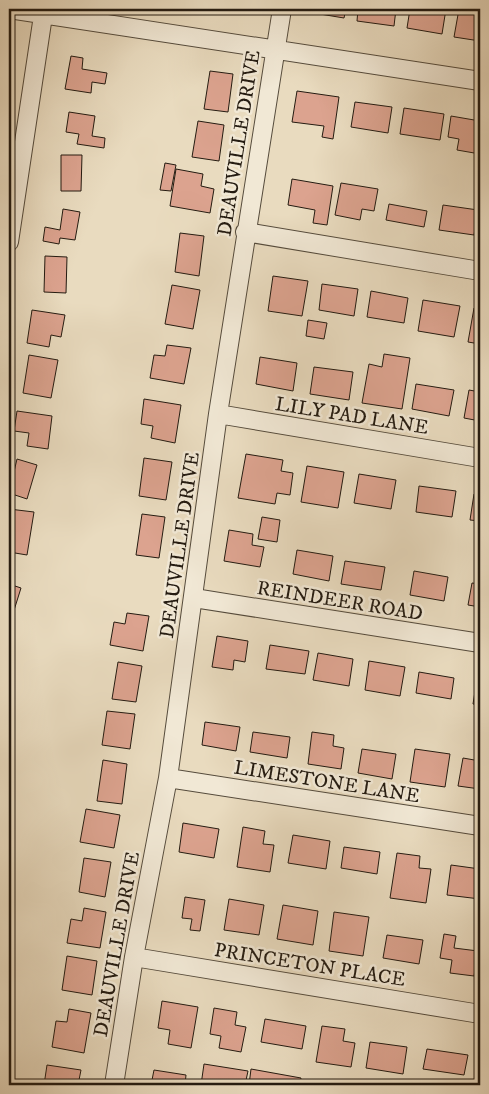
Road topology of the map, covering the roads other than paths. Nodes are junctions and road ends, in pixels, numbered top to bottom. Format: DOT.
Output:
graph roads {
  1 [pos="9,9"];
  2 [pos="282,9"];
  3 [pos="43,11"];
  4 [pos="275,48"];
  5 [pos="480,81"];
  6 [pos="245,232"];
  7 [pos="9,242"];
  8 [pos="480,271"];
  9 [pos="218,414"];
  10 [pos="480,458"];
  11 [pos="194,598"];
  12 [pos="480,643"];
  13 [pos="168,778"];
  14 [pos="480,826"];
  15 [pos="134,956"];
  16 [pos="480,1014"];
  17 [pos="114,1085"];
  1 -- 3 [label="street"];
  2 -- 4 [label="street, DEAUVILLE DRIVE"];
  3 -- 4 [label="street"];
  3 -- 7 [label="street"];
  4 -- 5 [label="street"];
  4 -- 6 [label="street, DEAUVILLE DRIVE"];
  6 -- 8 [label="street"];
  6 -- 9 [label="street, DEAUVILLE DRIVE"];
  9 -- 10 [label="street, LILY PAD LANE"];
  9 -- 11 [label="street, DEAUVILLE DRIVE"];
  11 -- 12 [label="street, REINDEER ROAD"];
  11 -- 13 [label="street, DEAUVILLE DRIVE"];
  13 -- 14 [label="street, LIMESTONE LANE"];
  13 -- 15 [label="street, DEAUVILLE DRIVE"];
  15 -- 16 [label="street, PRINCETON PLACE"];
  15 -- 17 [label="street, DEAUVILLE DRIVE"];
}
